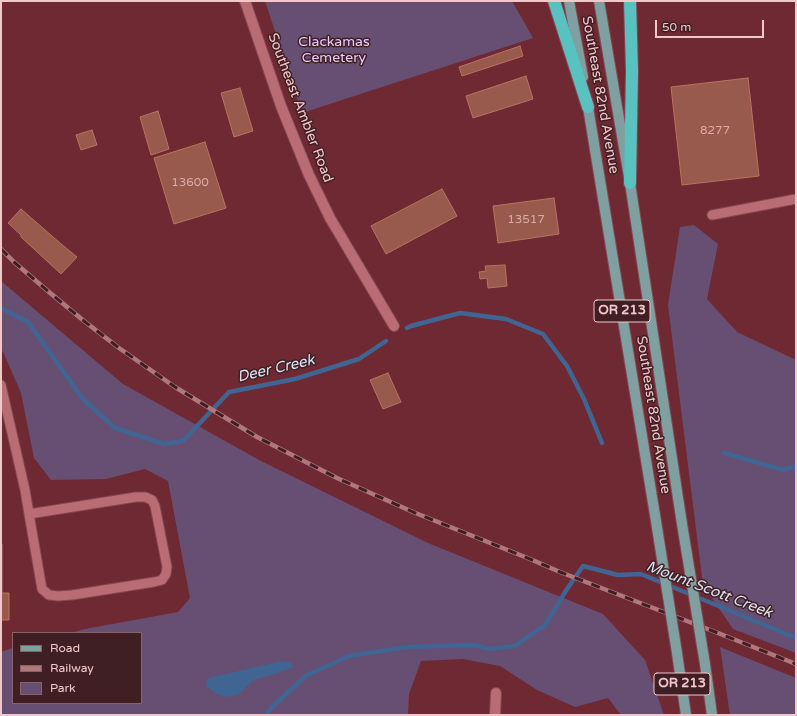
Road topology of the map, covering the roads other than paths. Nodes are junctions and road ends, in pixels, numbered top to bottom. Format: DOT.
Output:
graph roads {
  1 [pos="245,1"];
  2 [pos="554,1"];
  3 [pos="570,1"];
  4 [pos="599,1"];
  5 [pos="630,1"];
  6 [pos="588,107"];
  7 [pos="630,182"];
  8 [pos="796,199"];
  9 [pos="712,215"];
  10 [pos="394,326"];
  11 [pos="1,385"];
  12 [pos="29,514"];
  13 [pos="496,693"];
  14 [pos="495,715"];
  15 [pos="686,715"];
  16 [pos="712,715"];
  1 -- 10 [label="street, Southeast Ambler Road"];
  2 -- 6 [label="highway"];
  3 -- 6 [label="main road, Southeast 82nd Avenue / OR 213"];
  4 -- 7 [label="main road, Southeast 82nd Avenue / OR 213"];
  5 -- 7 [label="highway"];
  6 -- 15 [label="main road, Southeast 82nd Avenue / OR 213, bridge"];
  7 -- 16 [label="main road, Southeast 82nd Avenue / OR 213, bridge"];
  8 -- 9 [label="lane"];
  11 -- 12 [label="lane"];
  12 -- 12 [label="lane"];
  13 -- 14 [label="street"];
}
